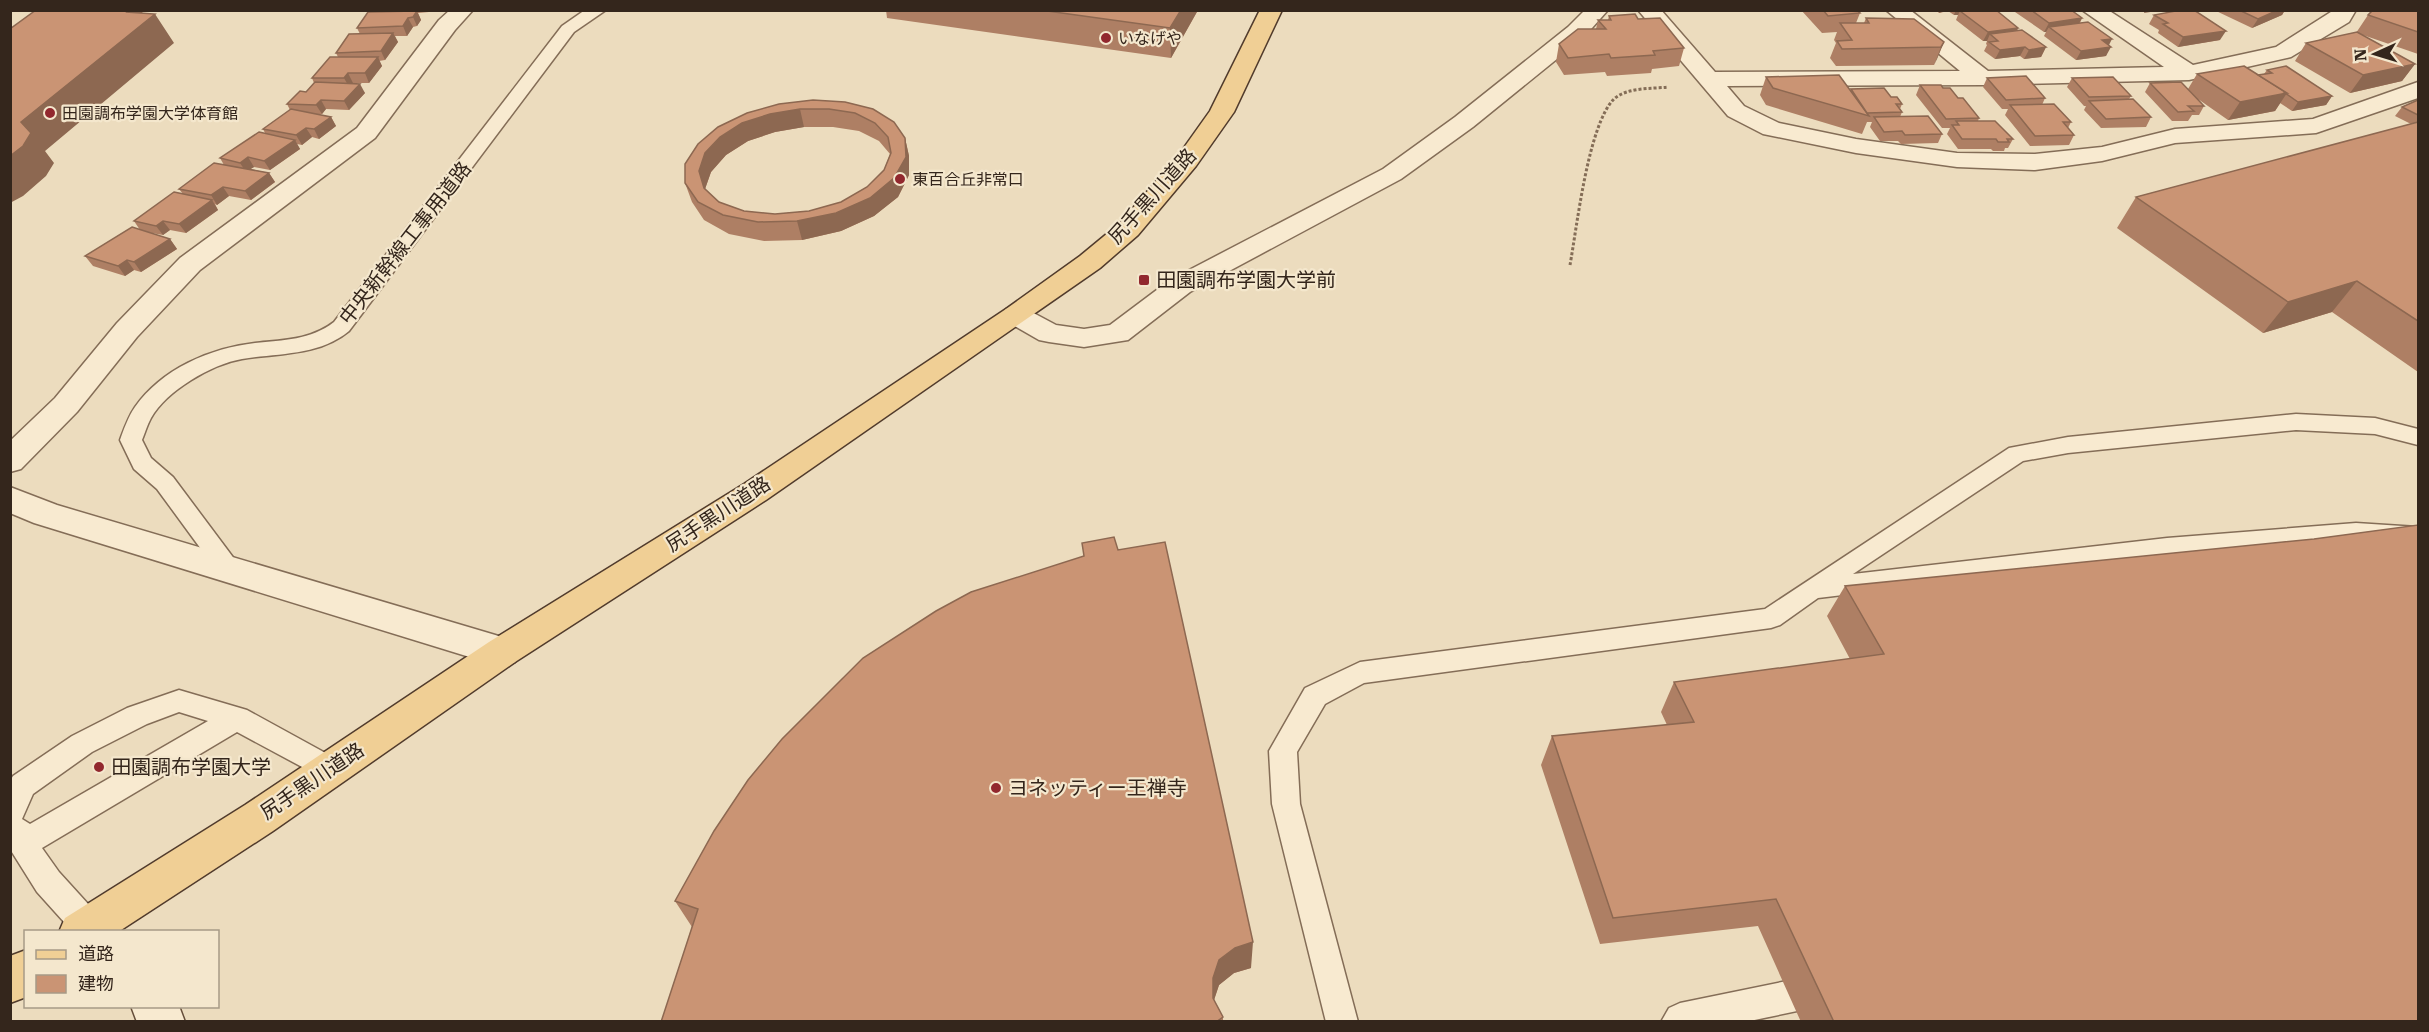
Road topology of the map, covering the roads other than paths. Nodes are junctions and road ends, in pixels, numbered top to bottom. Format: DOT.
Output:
graph roads {
  1 [pos="463,10"];
  2 [pos="598,10"];
  3 [pos="1271,10"];
  4 [pos="1598,10"];
  5 [pos="1647,10"];
  6 [pos="1896,10"];
  7 [pos="2092,10"];
  8 [pos="2337,13"];
  9 [pos="2189,73"];
  10 [pos="1983,78"];
  11 [pos="1708,79"];
  12 [pos="2418,89"];
  13 [pos="1016,315"];
  14 [pos="2418,437"];
  15 [pos="10,461"];
  16 [pos="10,499"];
  17 [pos="2418,536"];
  18 [pos="229,568"];
  19 [pos="1811,589"];
  20 [pos="502,652"];
  21 [pos="237,718"];
  22 [pos="330,770"];
  23 [pos="10,814"];
  24 [pos="17,833"];
  25 [pos="87,930"];
  26 [pos="24,972"];
  27 [pos="10,982"];
  28 [pos="1851,984"];
  29 [pos="154,1008"];
  30 [pos="163,1022"];
  31 [pos="1342,1022"];
  32 [pos="1677,1022"];
  1 -- 15 [label="street"];
  2 -- 18 [label="lane, 中央新幹線工事用道路"];
  3 -- 13 [label="main road, 尻手黒川道路"];
  4 -- 13 [label="street"];
  5 -- 11 [label="street"];
  6 -- 10 [label="street"];
  7 -- 9 [label="street"];
  8 -- 9 [label="street"];
  9 -- 10 [label="street"];
  10 -- 11 [label="street"];
  11 -- 12 [label="street"];
  13 -- 20 [label="main road, 尻手黒川道路"];
  14 -- 19 [label="lane"];
  16 -- 18 [label="street"];
  17 -- 19 [label="lane"];
  18 -- 20 [label="street"];
  19 -- 31 [label="lane"];
  20 -- 22 [label="main road, 尻手黒川道路"];
  21 -- 22 [label="lane"];
  21 -- 23 [label="lane"];
  21 -- 24 [label="lane"];
  22 -- 25 [label="main road, 尻手黒川道路"];
  24 -- 25 [label="lane"];
  26 -- 27 [label="main road"];
  28 -- 32 [label="lane"];
  29 -- 30 [label="street"];
}
